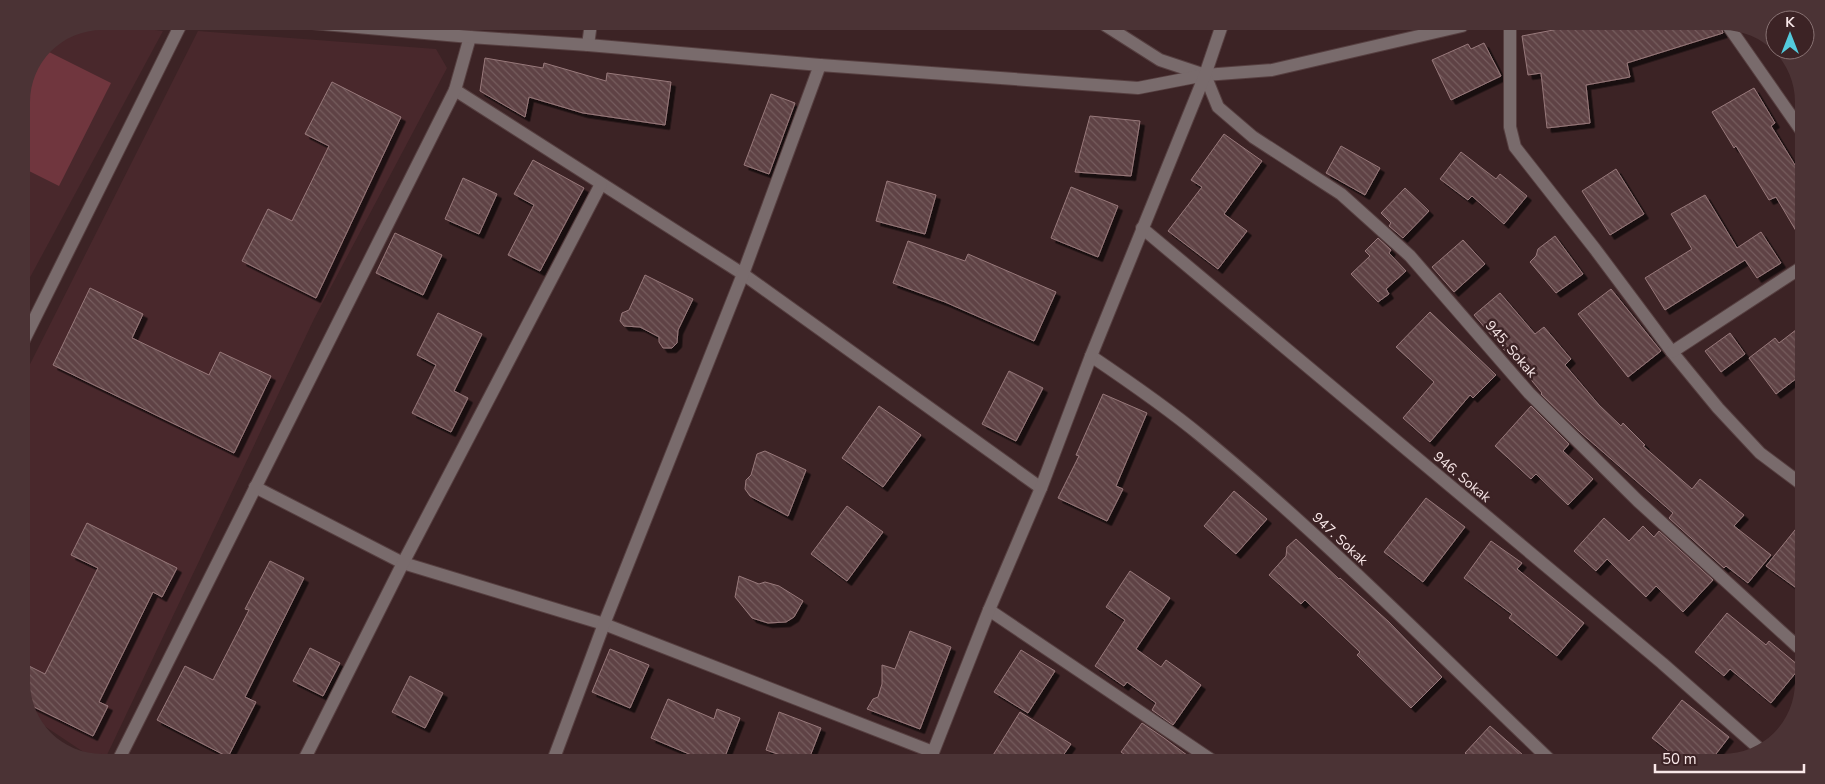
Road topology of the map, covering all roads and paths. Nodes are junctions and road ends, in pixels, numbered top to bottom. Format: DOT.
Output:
graph roads {
  1 [pos="178,30"];
  2 [pos="401,30"];
  3 [pos="591,30"];
  4 [pos="1113,30"];
  5 [pos="1220,30"];
  6 [pos="1445,30"];
  7 [pos="1510,30"];
  8 [pos="1732,31"];
  9 [pos="470,37"];
  10 [pos="588,45"];
  11 [pos="820,65"];
  12 [pos="1204,75"];
  13 [pos="455,90"];
  14 [pos="1795,113"];
  15 [pos="601,184"];
  16 [pos="1142,228"];
  17 [pos="1795,272"];
  18 [pos="743,274"];
  19 [pos="30,328"];
  20 [pos="1672,352"];
  21 [pos="1091,356"];
  22 [pos="1795,479"];
  23 [pos="255,487"];
  24 [pos="1041,488"];
  25 [pos="403,563"];
  26 [pos="989,610"];
  27 [pos="604,624"];
  28 [pos="1795,644"];
  29 [pos="1756,746"];
  30 [pos="122,754"];
  31 [pos="307,754"];
  32 [pos="555,754"];
  33 [pos="926,754"];
  34 [pos="932,754"];
  35 [pos="1200,754"];
  36 [pos="1544,754"];
  1 -- 19 [label="street"];
  2 -- 9 [label="street"];
  3 -- 10 [label="street"];
  4 -- 12 [label="street"];
  5 -- 12 [label="street"];
  6 -- 12 [label="street"];
  7 -- 20 [label="street"];
  8 -- 14 [label="street"];
  9 -- 10 [label="street"];
  9 -- 13 [label="street"];
  10 -- 11 [label="street"];
  11 -- 12 [label="street"];
  11 -- 18 [label="street"];
  12 -- 16 [label="street"];
  12 -- 28 [label="street, 945. Sokak"];
  13 -- 15 [label="street"];
  13 -- 23 [label="street"];
  15 -- 18 [label="street"];
  15 -- 25 [label="street"];
  16 -- 21 [label="street"];
  16 -- 29 [label="street, 946. Sokak"];
  17 -- 20 [label="street"];
  18 -- 24 [label="street"];
  18 -- 27 [label="street"];
  20 -- 22 [label="street"];
  21 -- 24 [label="street"];
  21 -- 36 [label="street, 947. Sokak"];
  23 -- 25 [label="street"];
  23 -- 30 [label="street"];
  24 -- 26 [label="street"];
  25 -- 27 [label="street"];
  25 -- 31 [label="street"];
  26 -- 34 [label="street"];
  26 -- 35 [label="street"];
  27 -- 32 [label="street"];
  27 -- 33 [label="street"];
}
